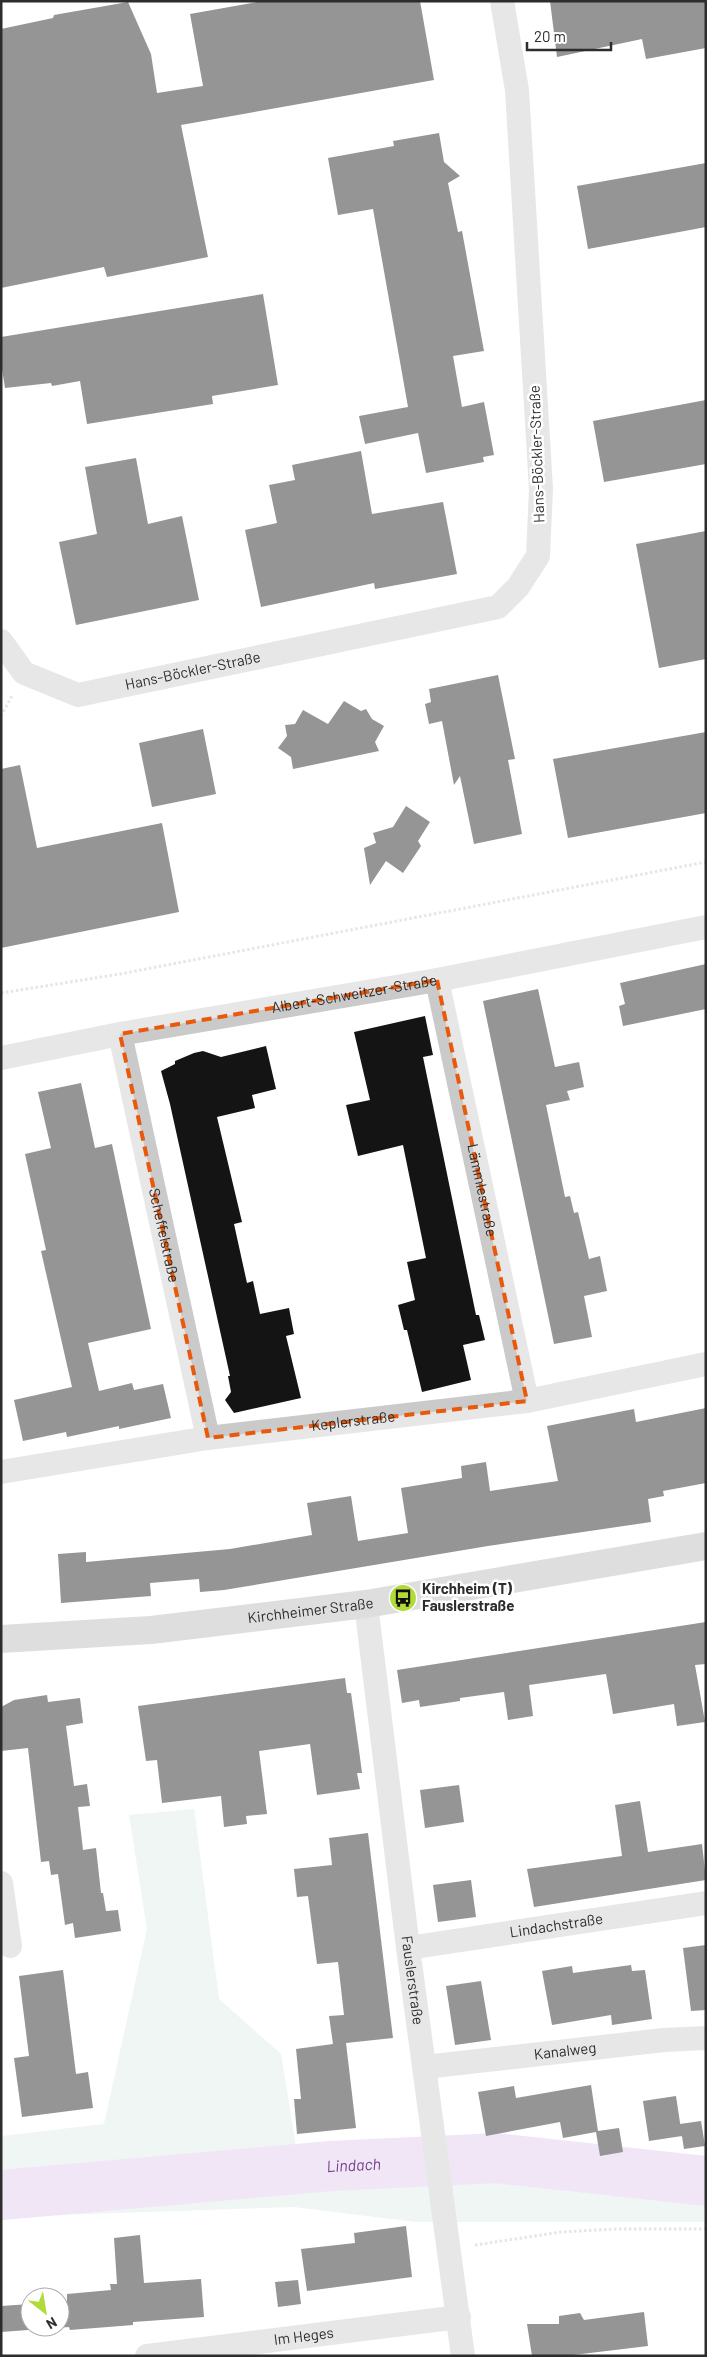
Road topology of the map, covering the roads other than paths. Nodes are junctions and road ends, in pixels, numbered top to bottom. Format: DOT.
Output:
graph roads {
  1 [pos="502,1"];
  2 [pos="1,641"];
  3 [pos="706,928"];
  4 [pos="437,980"];
  5 [pos="120,1034"];
  6 [pos="1,1058"];
  7 [pos="706,1364"];
  8 [pos="527,1401"];
  9 [pos="208,1438"];
  10 [pos="1,1472"];
  11 [pos="706,1546"];
  12 [pos="366,1604"];
  13 [pos="1,1639"];
  14 [pos="1,1883"];
  15 [pos="706,1903"];
  16 [pos="10,1946"];
  17 [pos="408,1948"];
  18 [pos="706,2038"];
  19 [pos="425,2068"];
  20 [pos="459,2317"];
  21 [pos="200,2353"];
  22 [pos="147,2356"];
  23 [pos="464,2356"];
  1 -- 2 [label="street, Hans-Böckler-Straße"];
  3 -- 4 [label="street, Albert-Schweitzer-Straße"];
  4 -- 5 [label="street, Albert-Schweitzer-Straße"];
  4 -- 8 [label="street, Lämmlestraße"];
  5 -- 6 [label="street, Albert-Schweitzer-Straße"];
  5 -- 9 [label="street, Scheffelstraße"];
  7 -- 8 [label="street, Keplerstraße"];
  8 -- 9 [label="street, Keplerstraße"];
  9 -- 10 [label="street, Keplerstraße"];
  11 -- 12 [label="main road, Kirchheimer Straße"];
  12 -- 13 [label="main road, Kirchheimer Straße"];
  12 -- 17 [label="street, Fauslerstraße"];
  14 -- 16 [label="street"];
  15 -- 17 [label="street, Lindachstraße"];
  17 -- 19 [label="street, Fauslerstraße"];
  18 -- 19 [label="street, Kanalweg"];
  19 -- 20 [label="street, Fauslerstraße"];
  20 -- 21 [label="street, Im Heges"];
  20 -- 23 [label="street, Fauslerstraße"];
  21 -- 22 [label="street, Im Heges"];
}
